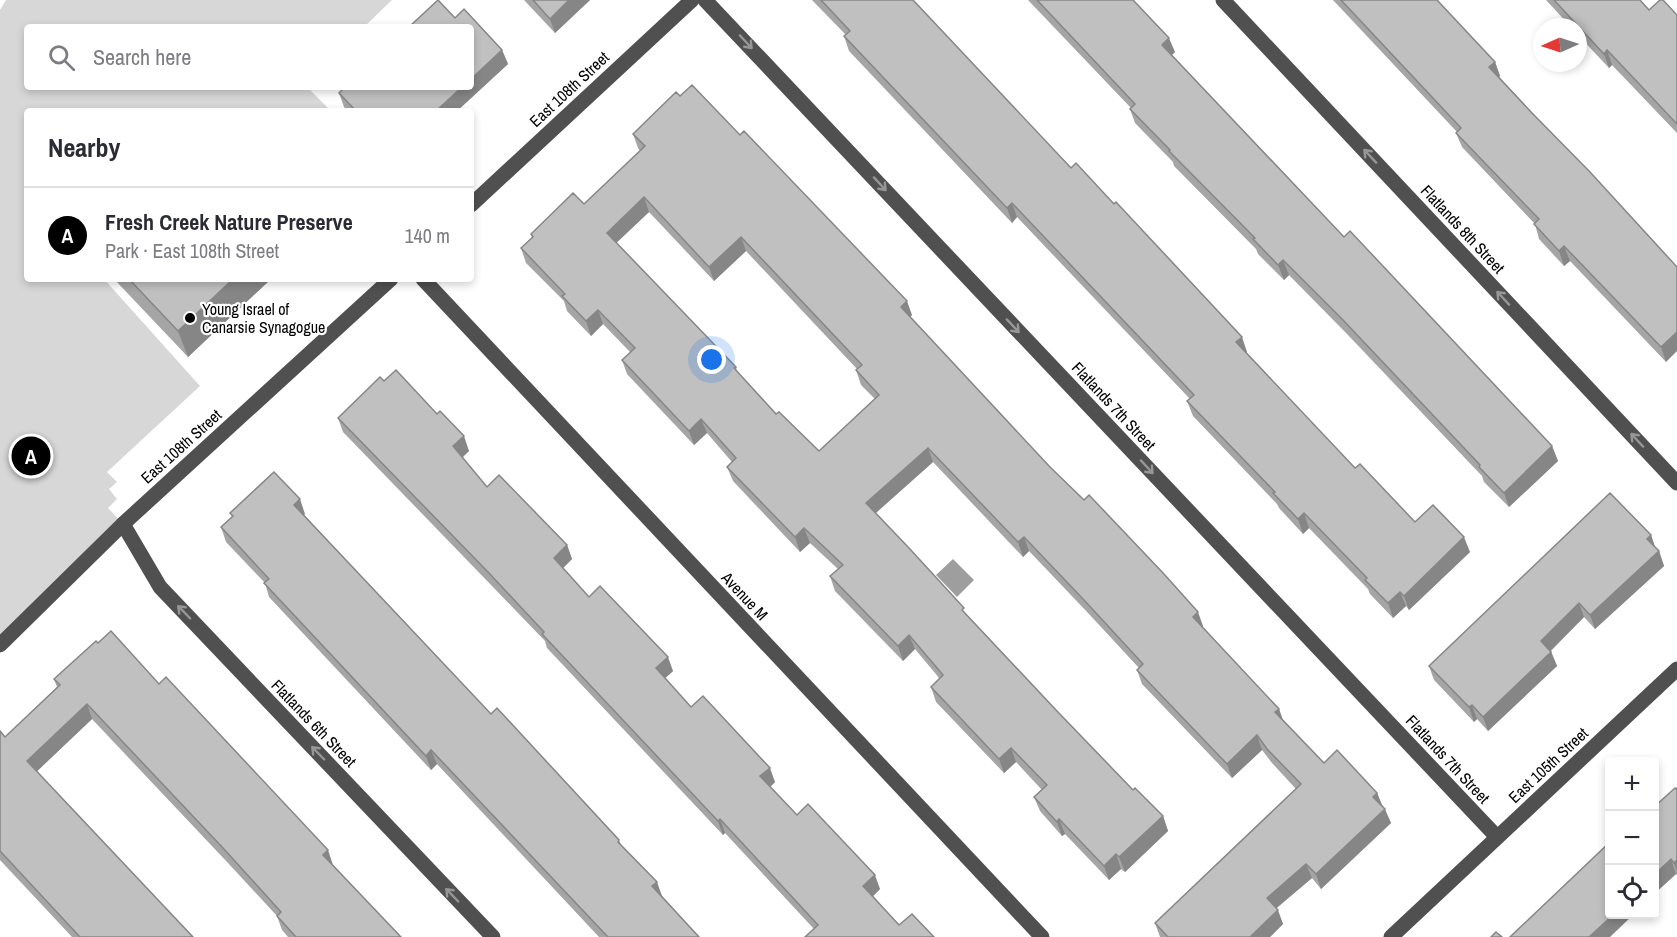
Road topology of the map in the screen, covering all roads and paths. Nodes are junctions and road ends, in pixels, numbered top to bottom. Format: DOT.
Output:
graph roads {
  1 [pos="692,0"];
  2 [pos="705,0"];
  3 [pos="1223,0"];
  4 [pos="474,202"];
  5 [pos="388,282"];
  6 [pos="426,282"];
  7 [pos="1677,483"];
  8 [pos="123,524"];
  9 [pos="0,645"];
  10 [pos="1677,669"];
  11 [pos="1497,837"];
  12 [pos="493,937"];
  13 [pos="1042,937"];
  14 [pos="1391,937"];
  1 -- 4 [label="street, East 108th Street"];
  2 -- 11 [label="street, Flatlands 7th Street, one-way"];
  7 -- 3 [label="street, Flatlands 8th Street, one-way"];
  5 -- 8 [label="street, East 108th Street"];
  6 -- 13 [label="street, Avenue M"];
  8 -- 9 [label="street, East 108th Street"];
  12 -- 8 [label="street, Flatlands 6th Street, one-way"];
  10 -- 11 [label="street, East 105th Street"];
  11 -- 14 [label="street, East 105th Street"];
}
